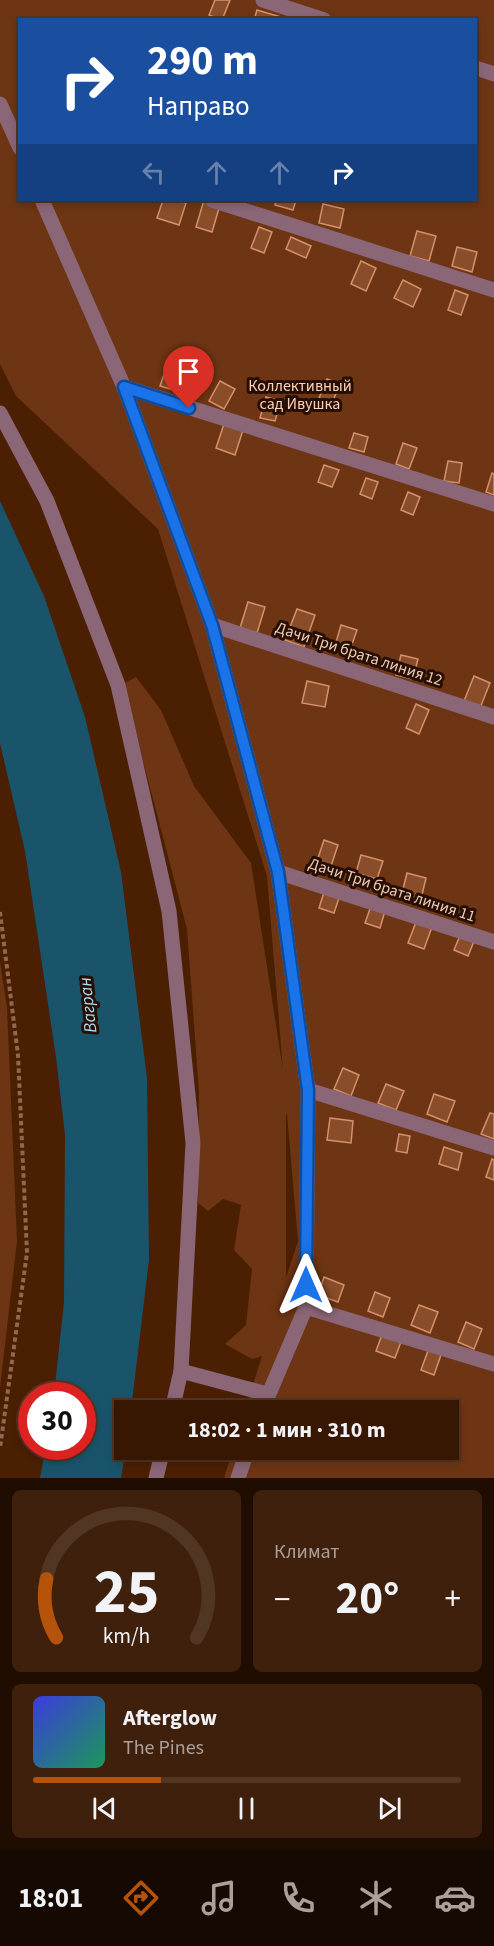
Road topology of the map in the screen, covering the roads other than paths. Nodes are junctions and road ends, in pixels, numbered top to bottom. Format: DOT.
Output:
graph roads {
  1 [pos="263,0"];
  2 [pos="318,18"];
  3 [pos="477,68"];
  4 [pos="494,74"];
  5 [pos="0,104"];
  6 [pos="18,140"];
  7 [pos="42,201"];
  8 [pos="216,201"];
  9 [pos="494,290"];
  10 [pos="124,387"];
  11 [pos="0,413"];
  12 [pos="494,504"];
  13 [pos="212,625"];
  14 [pos="494,717"];
  15 [pos="278,872"];
  16 [pos="494,942"];
  17 [pos="308,1090"];
  18 [pos="494,1148"];
  19 [pos="306,1307"];
  20 [pos="494,1365"];
  21 [pos="181,1371"];
  22 [pos="267,1394"];
  23 [pos="174,1400"];
  24 [pos="265,1400"];
  25 [pos="160,1460"];
  26 [pos="244,1460"];
  27 [pos="156,1478"];
  28 [pos="238,1478"];
  1 -- 2 [label="street"];
  3 -- 4 [label="street"];
  5 -- 6 [label="street"];
  7 -- 10 [label="street"];
  8 -- 9 [label="street"];
  10 -- 12 [label="street"];
  10 -- 13 [label="street"];
  11 -- 21 [label="street"];
  13 -- 14 [label="street, Дачи Три брата линия 12"];
  13 -- 15 [label="street"];
  15 -- 16 [label="street, Дачи Три брата линия 11"];
  15 -- 17 [label="street"];
  17 -- 18 [label="street"];
  17 -- 19 [label="street"];
  19 -- 20 [label="street"];
  19 -- 22 [label="street"];
  21 -- 22 [label="street"];
  21 -- 23 [label="street"];
  22 -- 24 [label="street"];
  25 -- 27 [label="street"];
  26 -- 28 [label="street"];
}
